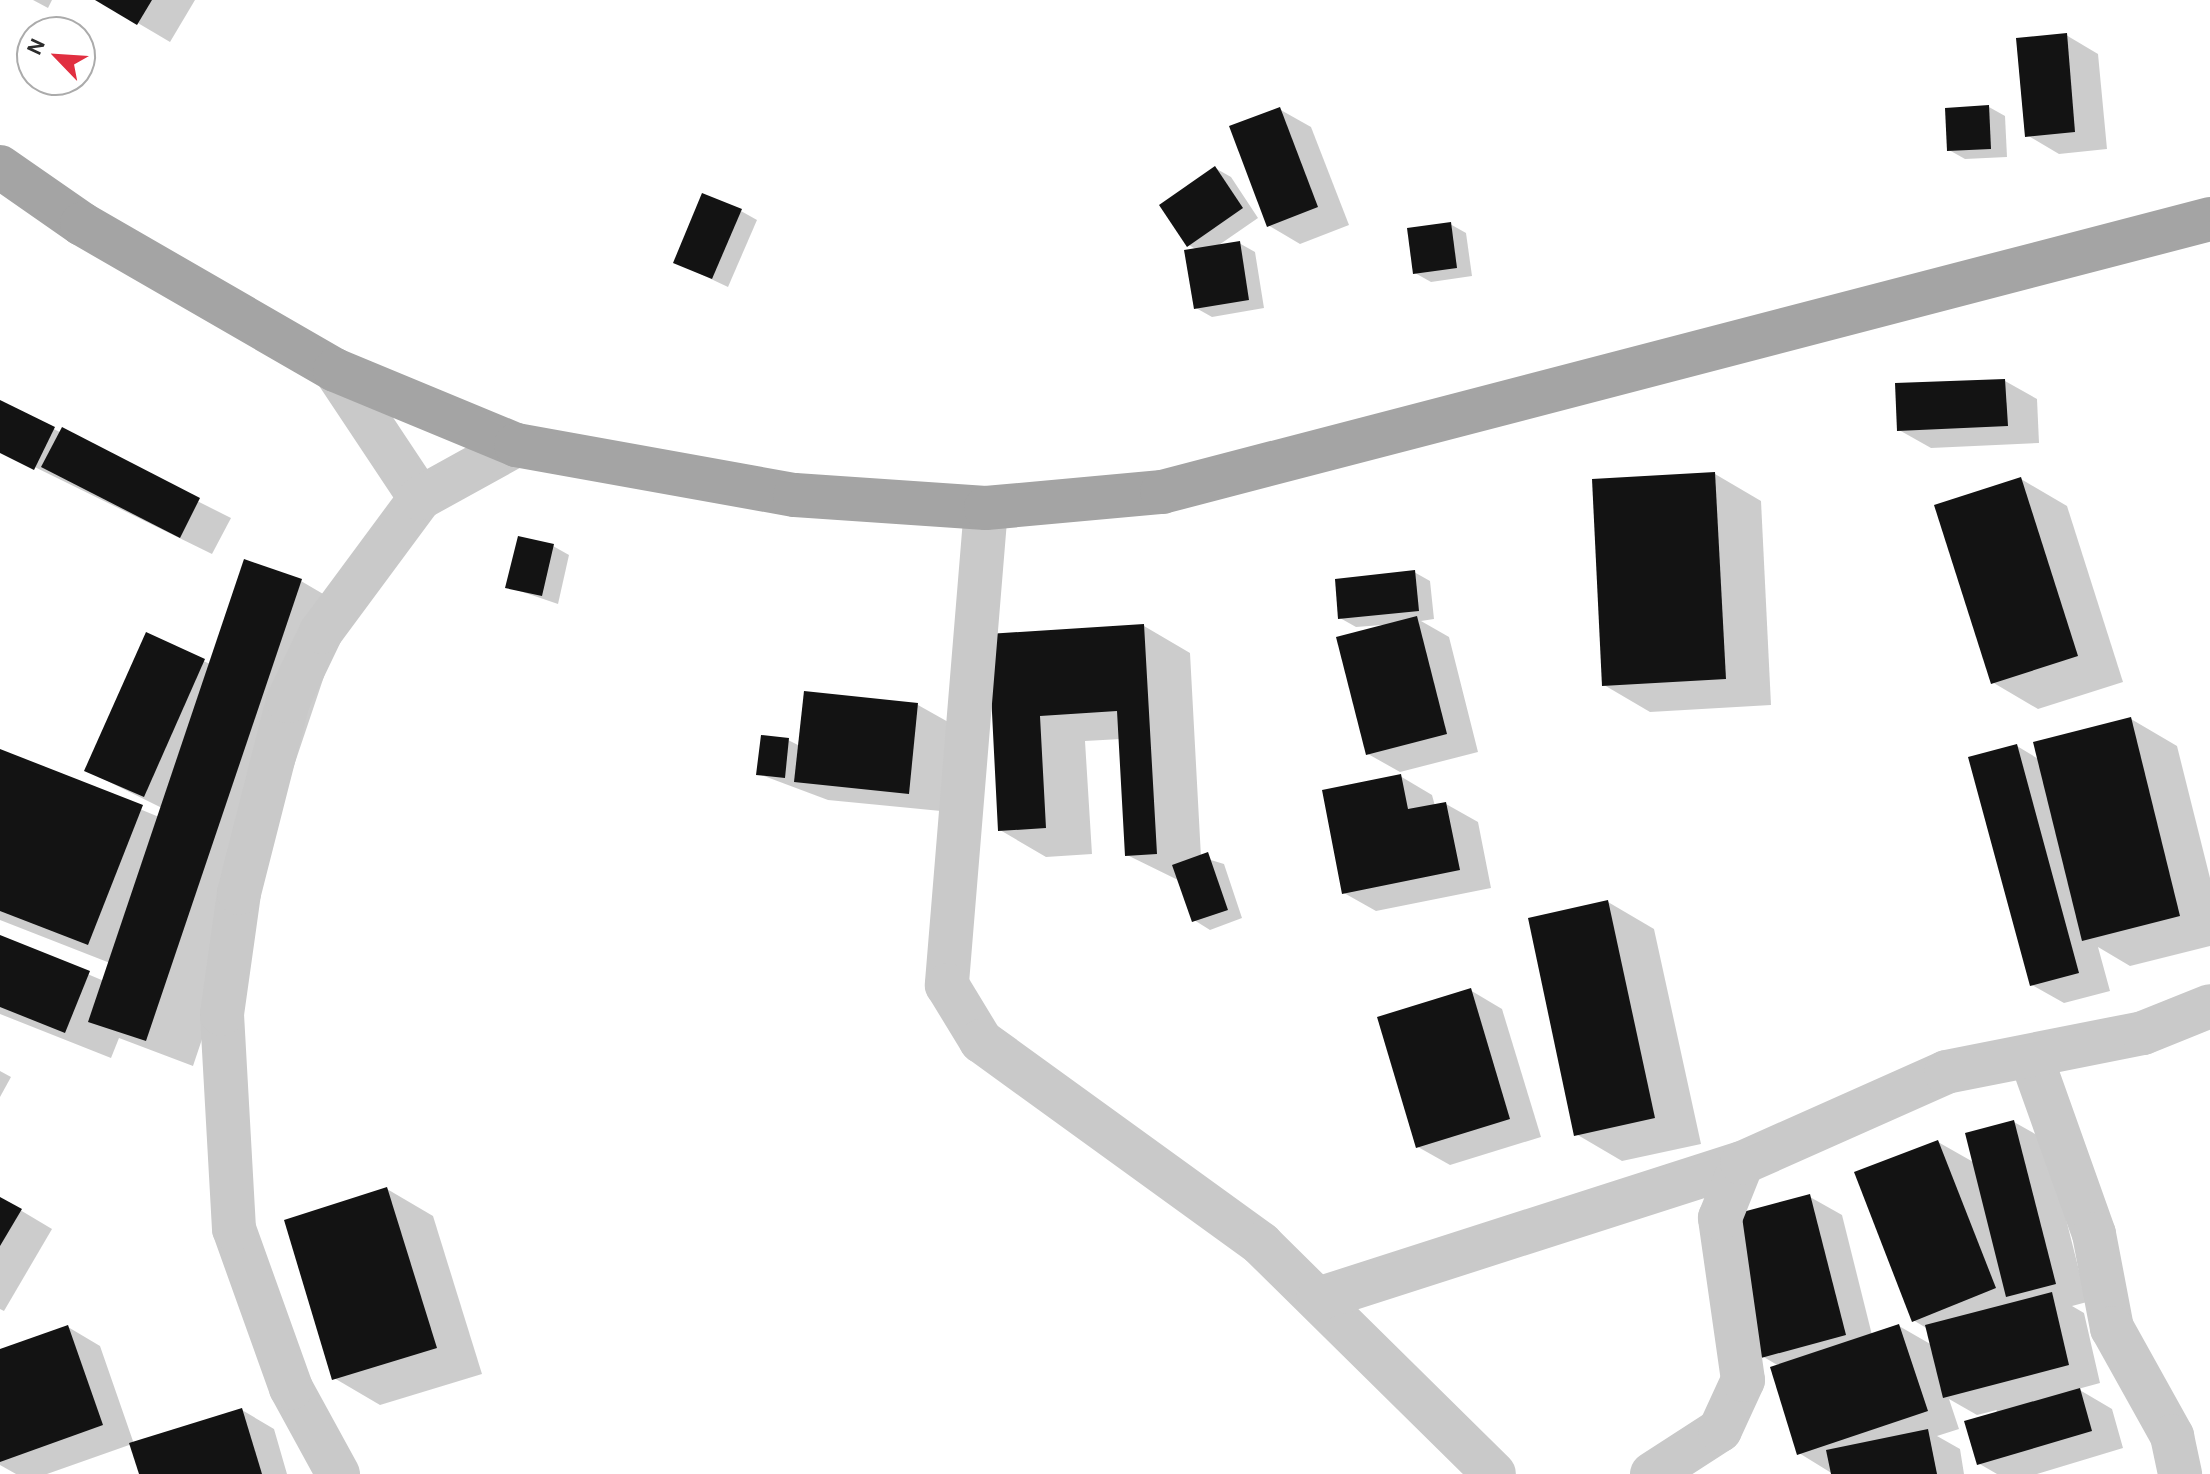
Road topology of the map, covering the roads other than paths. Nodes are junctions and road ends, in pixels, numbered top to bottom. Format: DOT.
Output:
graph roads {
  1 [pos="0,167"];
  2 [pos="2210,219"];
  3 [pos="335,370"];
  4 [pos="516,445"];
  5 [pos="420,498"];
  6 [pos="986,508"];
  7 [pos="2210,1006"];
  8 [pos="2031,1057"];
  9 [pos="1742,1163"];
  10 [pos="1318,1299"];
  11 [pos="338,1474"];
  12 [pos="1494,1474"];
  13 [pos="1652,1474"];
  14 [pos="2180,1474"];
  1 -- 3 [label="main road"];
  2 -- 6 [label="main road"];
  3 -- 4 [label="main road"];
  3 -- 5 [label="street"];
  4 -- 5 [label="street"];
  4 -- 6 [label="main road"];
  5 -- 11 [label="street"];
  6 -- 10 [label="street"];
  7 -- 8 [label="street"];
  8 -- 9 [label="street"];
  8 -- 14 [label="street"];
  9 -- 10 [label="street"];
  9 -- 13 [label="street"];
  10 -- 12 [label="street"];
}
